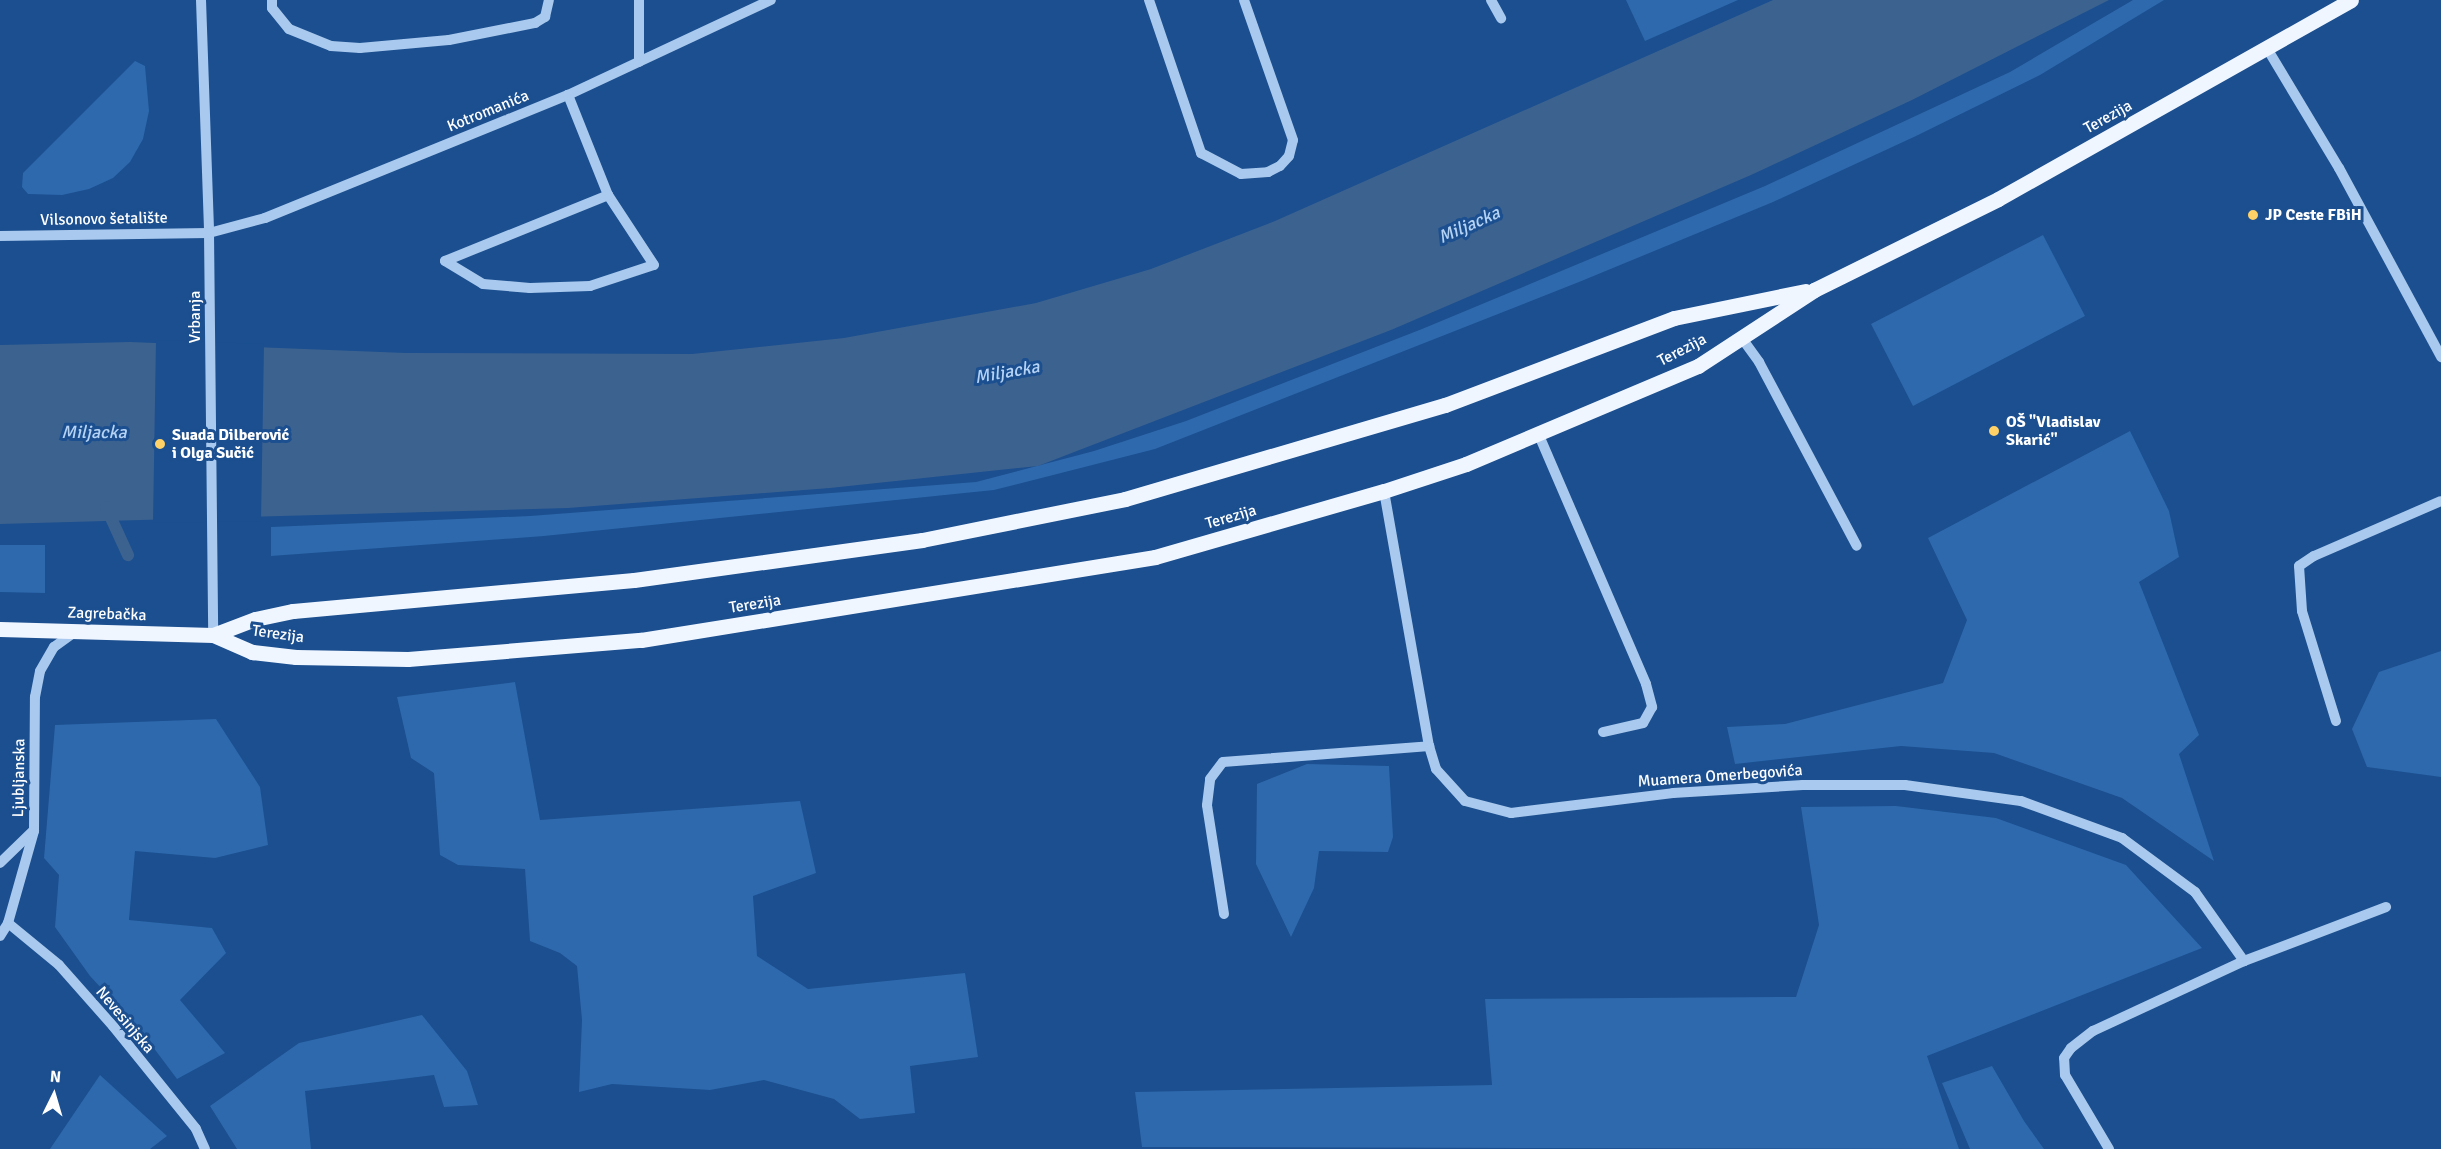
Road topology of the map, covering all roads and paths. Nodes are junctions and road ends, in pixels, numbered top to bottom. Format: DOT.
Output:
graph roads {
  1 [pos="201,0"];
  2 [pos="272,0"];
  3 [pos="549,0"];
  4 [pos="639,0"];
  5 [pos="771,0"];
  6 [pos="1149,0"];
  7 [pos="1244,0"];
  8 [pos="1491,0"];
  9 [pos="2351,0"];
  10 [pos="1501,18"];
  11 [pos="2268,50"];
  12 [pos="639,62"];
  13 [pos="568,95"];
  14 [pos="608,195"];
  15 [pos="209,233"];
  16 [pos="0,236"];
  17 [pos="1814,290"];
  18 [pos="1742,337"];
  19 [pos="2441,357"];
  20 [pos="1538,434"];
  21 [pos="1384,491"];
  22 [pos="2441,501"];
  23 [pos="1857,546"];
  24 [pos="0,629"];
  25 [pos="77,631"];
  26 [pos="213,634"];
  27 [pos="2336,721"];
  28 [pos="1603,732"];
  29 [pos="1429,746"];
  30 [pos="33,831"];
  31 [pos="0,863"];
  32 [pos="2386,907"];
  33 [pos="1224,914"];
  34 [pos="8,923"];
  35 [pos="0,936"];
  36 [pos="2244,961"];
  37 [pos="205,1149"];
  38 [pos="2109,1149"];
  1 -- 15 [label="street, Vrbanja"];
  2 -- 3 [label="street"];
  4 -- 12 [label="street"];
  5 -- 12 [label="street, Kotromanića"];
  6 -- 7 [label="street"];
  8 -- 10 [label="street"];
  9 -- 11 [label="main road, Terezija"];
  11 -- 17 [label="main road, Terezija"];
  11 -- 19 [label="street"];
  12 -- 13 [label="street, Kotromanića"];
  13 -- 14 [label="street"];
  13 -- 15 [label="street, Kotromanića"];
  14 -- 14 [label="street"];
  15 -- 16 [label="street, Vilsonovo šetalište"];
  15 -- 26 [label="street, Vrbanja"];
  17 -- 18 [label="main road, Terezija"];
  17 -- 26 [label="main road, Terezija"];
  18 -- 20 [label="main road, Terezija"];
  18 -- 23 [label="street"];
  20 -- 21 [label="main road, Terezija"];
  20 -- 28 [label="street"];
  21 -- 26 [label="main road, Terezija"];
  21 -- 29 [label="street, Muamera Omerbegovića"];
  22 -- 27 [label="street"];
  24 -- 25 [label="main road, Zagrebačka"];
  25 -- 26 [label="main road, Zagrebačka"];
  25 -- 30 [label="street, Ljubljanska"];
  29 -- 33 [label="street"];
  29 -- 36 [label="street, Muamera Omerbegovića"];
  30 -- 31 [label="street"];
  30 -- 34 [label="street, Ljubljanska"];
  32 -- 36 [label="street"];
  34 -- 35 [label="street, Ljubljanska"];
  34 -- 37 [label="street, Nevesinjska"];
  36 -- 38 [label="street"];
}
